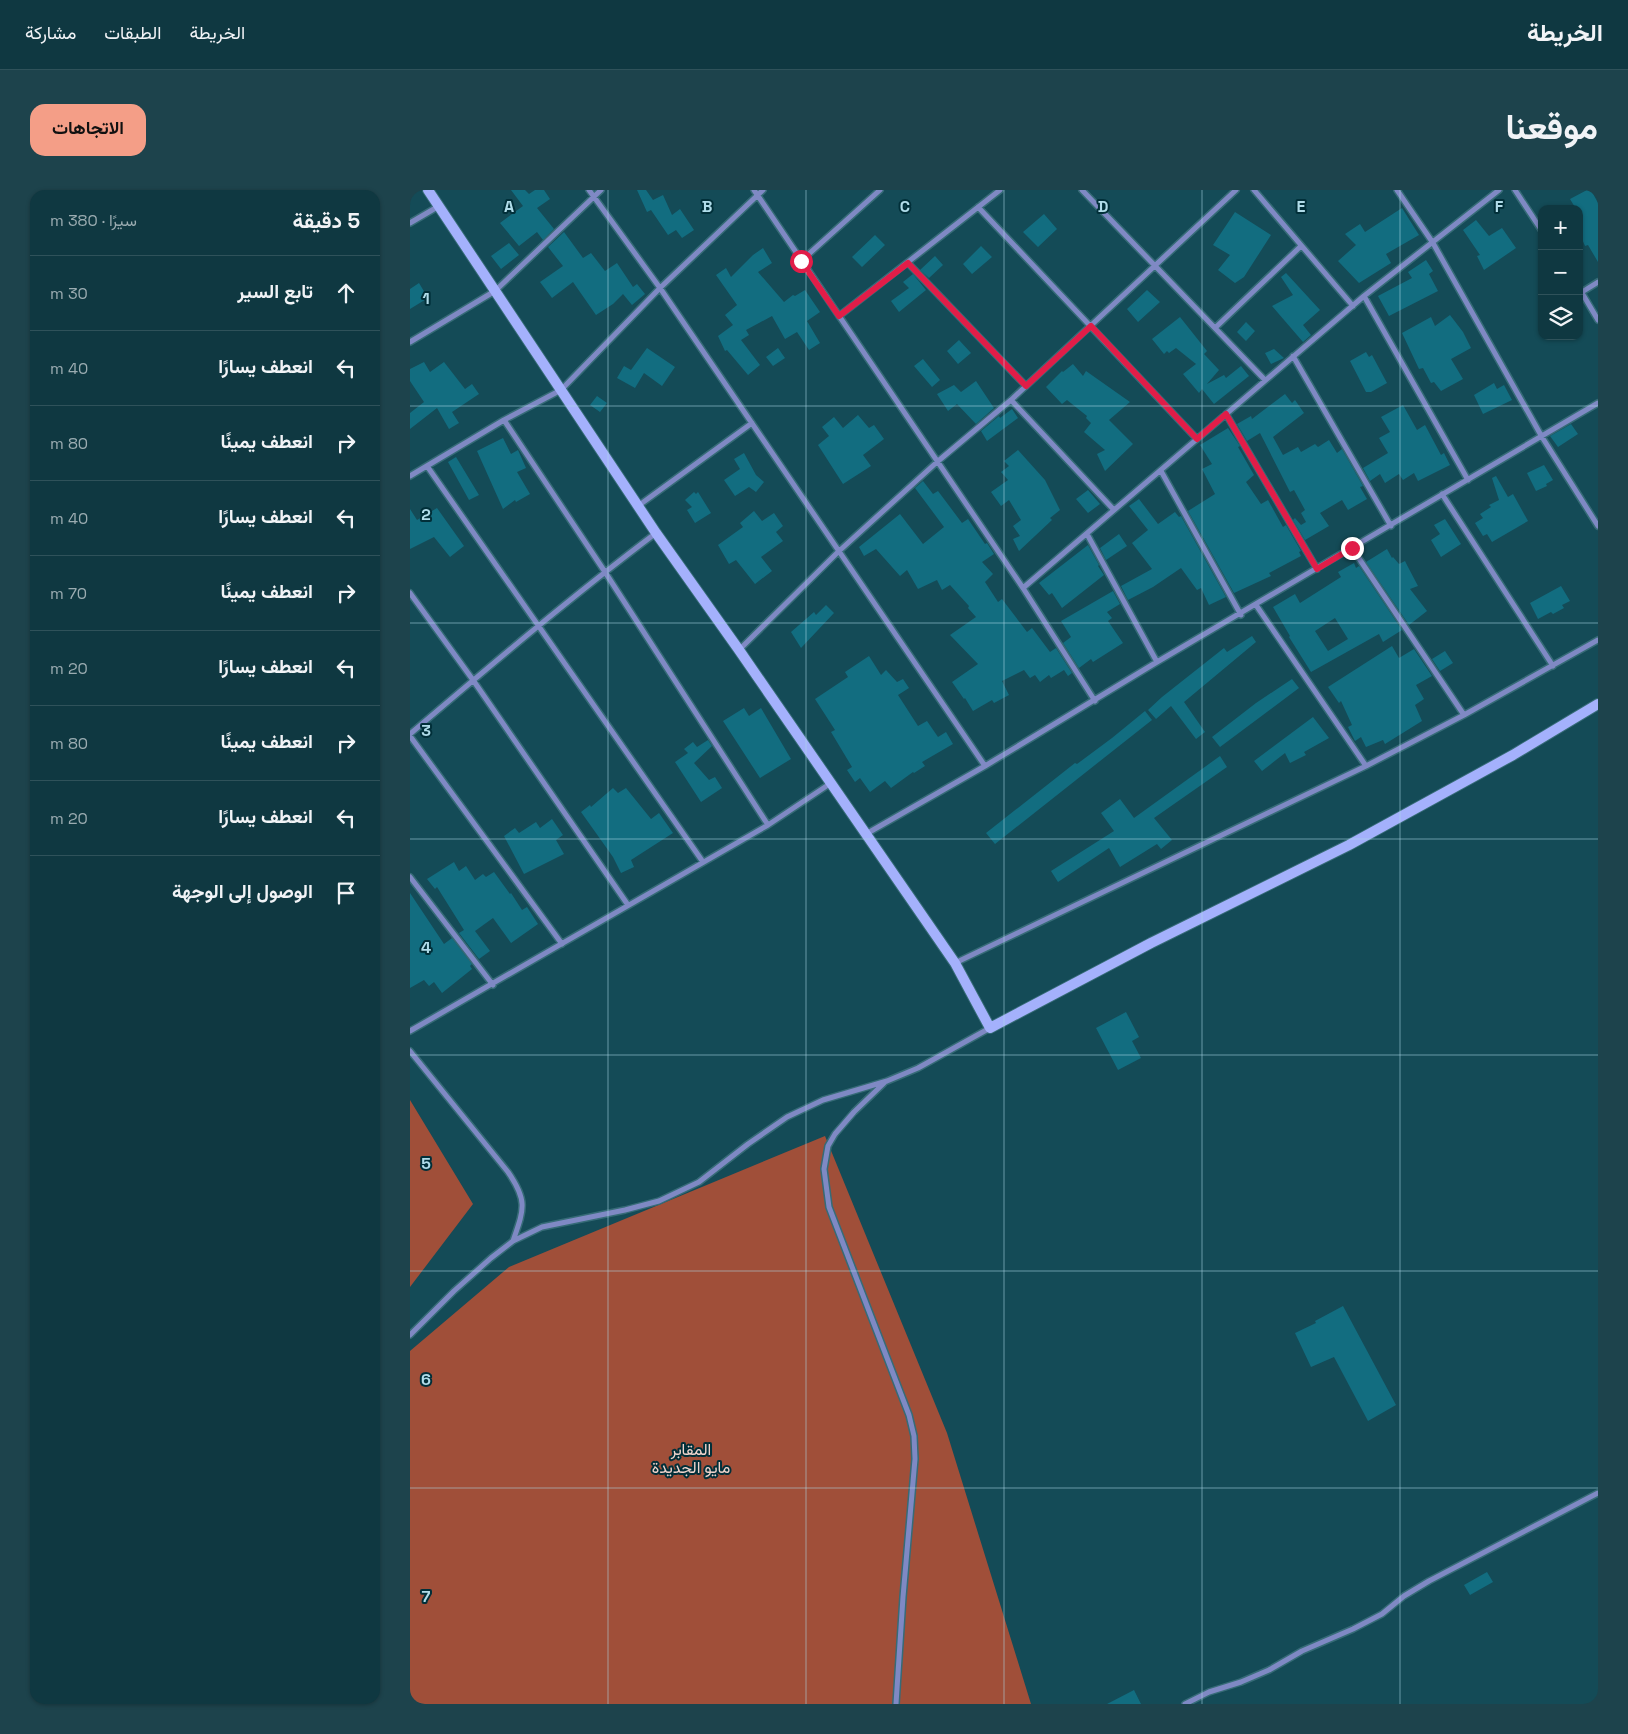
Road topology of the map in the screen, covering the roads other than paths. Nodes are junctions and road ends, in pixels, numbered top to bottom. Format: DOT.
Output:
graph roads {
  1 [pos="428,190"];
  2 [pos="589,190"];
  3 [pos="601,190"];
  4 [pos="754,190"];
  5 [pos="763,190"];
  6 [pos="880,190"];
  7 [pos="1000,190"];
  8 [pos="1082,190"];
  9 [pos="1236,190"];
  10 [pos="1254,190"];
  11 [pos="1397,190"];
  12 [pos="1499,190"];
  13 [pos="1515,190"];
  14 [pos="594,196"];
  15 [pos="758,196"];
  16 [pos="439,206"];
  17 [pos="978,207"];
  18 [pos="410,223"];
  19 [pos="1538,225"];
  20 [pos="1433,243"];
  21 [pos="1302,246"];
  22 [pos="801,261"];
  23 [pos="908,263"];
  24 [pos="1154,265"];
  25 [pos="1598,282"];
  26 [pos="660,288"];
  27 [pos="1583,289"];
  28 [pos="495,291"];
  29 [pos="1583,294"];
  30 [pos="1364,296"];
  31 [pos="1353,306"];
  32 [pos="839,316"];
  33 [pos="1598,320"];
  34 [pos="1091,326"];
  35 [pos="1215,328"];
  36 [pos="410,342"];
  37 [pos="1293,356"];
  38 [pos="1266,380"];
  39 [pos="1026,386"];
  40 [pos="560,390"];
  41 [pos="1011,400"];
  42 [pos="1598,403"];
  43 [pos="1226,414"];
  44 [pos="504,420"];
  45 [pos="752,423"];
  46 [pos="1542,437"];
  47 [pos="1197,439"];
  48 [pos="937,462"];
  49 [pos="427,466"];
  50 [pos="1161,471"];
  51 [pos="410,476"];
  52 [pos="1468,480"];
  53 [pos="1442,494"];
  54 [pos="638,506"];
  55 [pos="1114,510"];
  56 [pos="1391,526"];
  57 [pos="1598,526"];
  58 [pos="656,534"];
  59 [pos="1087,534"];
  60 [pos="1352,548"];
  61 [pos="838,552"];
  62 [pos="1317,569"];
  63 [pos="605,572"];
  64 [pos="1023,588"];
  65 [pos="410,593"];
  66 [pos="1256,605"];
  67 [pos="1241,615"];
  68 [pos="537,626"];
  69 [pos="1598,640"];
  70 [pos="739,650"];
  71 [pos="1157,662"];
  72 [pos="1554,666"];
  73 [pos="474,680"];
  74 [pos="1095,701"];
  75 [pos="1598,704"];
  76 [pos="1464,714"];
  77 [pos="410,735"];
  78 [pos="985,766"];
  79 [pos="1366,766"];
  80 [pos="831,783"];
  81 [pos="768,825"];
  82 [pos="865,834"];
  83 [pos="703,862"];
  84 [pos="410,876"];
  85 [pos="628,906"];
  86 [pos="562,944"];
  87 [pos="954,963"];
  88 [pos="493,985"];
  89 [pos="990,1028"];
  90 [pos="410,1031"];
  91 [pos="410,1051"];
  92 [pos="887,1081"];
  93 [pos="512,1241"];
  94 [pos="410,1335"];
  95 [pos="1598,1493"];
  96 [pos="896,1704"];
  97 [pos="1185,1704"];
  1 -- 16 [label="street"];
  2 -- 14 [label="street"];
  3 -- 14 [label="street"];
  4 -- 15 [label="street"];
  5 -- 15 [label="street"];
  6 -- 22 [label="street"];
  7 -- 17 [label="street"];
  8 -- 24 [label="street"];
  9 -- 24 [label="street"];
  10 -- 21 [label="street"];
  11 -- 20 [label="street"];
  12 -- 20 [label="street"];
  13 -- 19 [label="street"];
  14 -- 26 [label="street"];
  14 -- 28 [label="street"];
  15 -- 22 [label="street"];
  15 -- 26 [label="street"];
  16 -- 18 [label="street"];
  16 -- 28 [label="street"];
  17 -- 23 [label="street"];
  17 -- 34 [label="street"];
  20 -- 30 [label="street"];
  20 -- 46 [label="street"];
  21 -- 31 [label="street"];
  21 -- 35 [label="street"];
  22 -- 32 [label="street"];
  23 -- 32 [label="street"];
  23 -- 39 [label="street"];
  24 -- 34 [label="street"];
  24 -- 35 [label="street"];
  25 -- 27 [label="street"];
  26 -- 40 [label="street"];
  26 -- 45 [label="street"];
  28 -- 36 [label="street"];
  28 -- 40 [label="street"];
  29 -- 33 [label="street"];
  30 -- 31 [label="street"];
  30 -- 52 [label="street"];
  31 -- 37 [label="street"];
  32 -- 48 [label="street"];
  34 -- 39 [label="street"];
  34 -- 47 [label="street"];
  35 -- 38 [label="street"];
  37 -- 38 [label="street"];
  37 -- 56 [label="street"];
  38 -- 43 [label="street"];
  39 -- 41 [label="street"];
  40 -- 44 [label="street"];
  40 -- 54 [label="street"];
  41 -- 48 [label="street"];
  41 -- 55 [label="street"];
  42 -- 46 [label="street"];
  43 -- 47 [label="street"];
  43 -- 62 [label="street"];
  44 -- 49 [label="street"];
  44 -- 63 [label="street"];
  45 -- 54 [label="street"];
  45 -- 61 [label="street"];
  46 -- 52 [label="street"];
  46 -- 57 [label="street"];
  47 -- 50 [label="street"];
  48 -- 61 [label="street"];
  48 -- 64 [label="street"];
  49 -- 51 [label="street"];
  49 -- 68 [label="street"];
  50 -- 55 [label="street"];
  50 -- 67 [label="street"];
  52 -- 53 [label="street"];
  53 -- 56 [label="street"];
  53 -- 72 [label="street"];
  54 -- 58 [label="street"];
  55 -- 59 [label="street"];
  56 -- 60 [label="street"];
  58 -- 63 [label="street"];
  58 -- 70 [label="street"];
  59 -- 64 [label="street"];
  59 -- 71 [label="street"];
  60 -- 62 [label="street"];
  60 -- 76 [label="street"];
  61 -- 70 [label="street"];
  61 -- 78 [label="street"];
  62 -- 66 [label="street"];
  63 -- 68 [label="street"];
  63 -- 81 [label="street"];
  64 -- 74 [label="street"];
  65 -- 73 [label="street"];
  66 -- 67 [label="street"];
  66 -- 79 [label="street"];
  67 -- 71 [label="street"];
  68 -- 73 [label="street"];
  68 -- 83 [label="street"];
  69 -- 72 [label="street"];
  70 -- 80 [label="street"];
  71 -- 74 [label="street"];
  72 -- 76 [label="street"];
  73 -- 77 [label="street"];
  73 -- 85 [label="street"];
  74 -- 78 [label="street"];
  75 -- 89 [label="street"];
  76 -- 79 [label="street"];
  77 -- 86 [label="street"];
  78 -- 82 [label="street"];
  79 -- 87 [label="street"];
  80 -- 81 [label="street"];
  80 -- 82 [label="street"];
  81 -- 83 [label="street"];
  82 -- 87 [label="street"];
  83 -- 85 [label="street"];
  84 -- 88 [label="street"];
  85 -- 86 [label="street"];
  86 -- 88 [label="street"];
  87 -- 89 [label="street"];
  88 -- 90 [label="street"];
  89 -- 92 [label="street"];
  91 -- 93 [label="street"];
  92 -- 93 [label="street"];
  92 -- 96 [label="street"];
  93 -- 94 [label="street"];
  95 -- 97 [label="street"];
}
